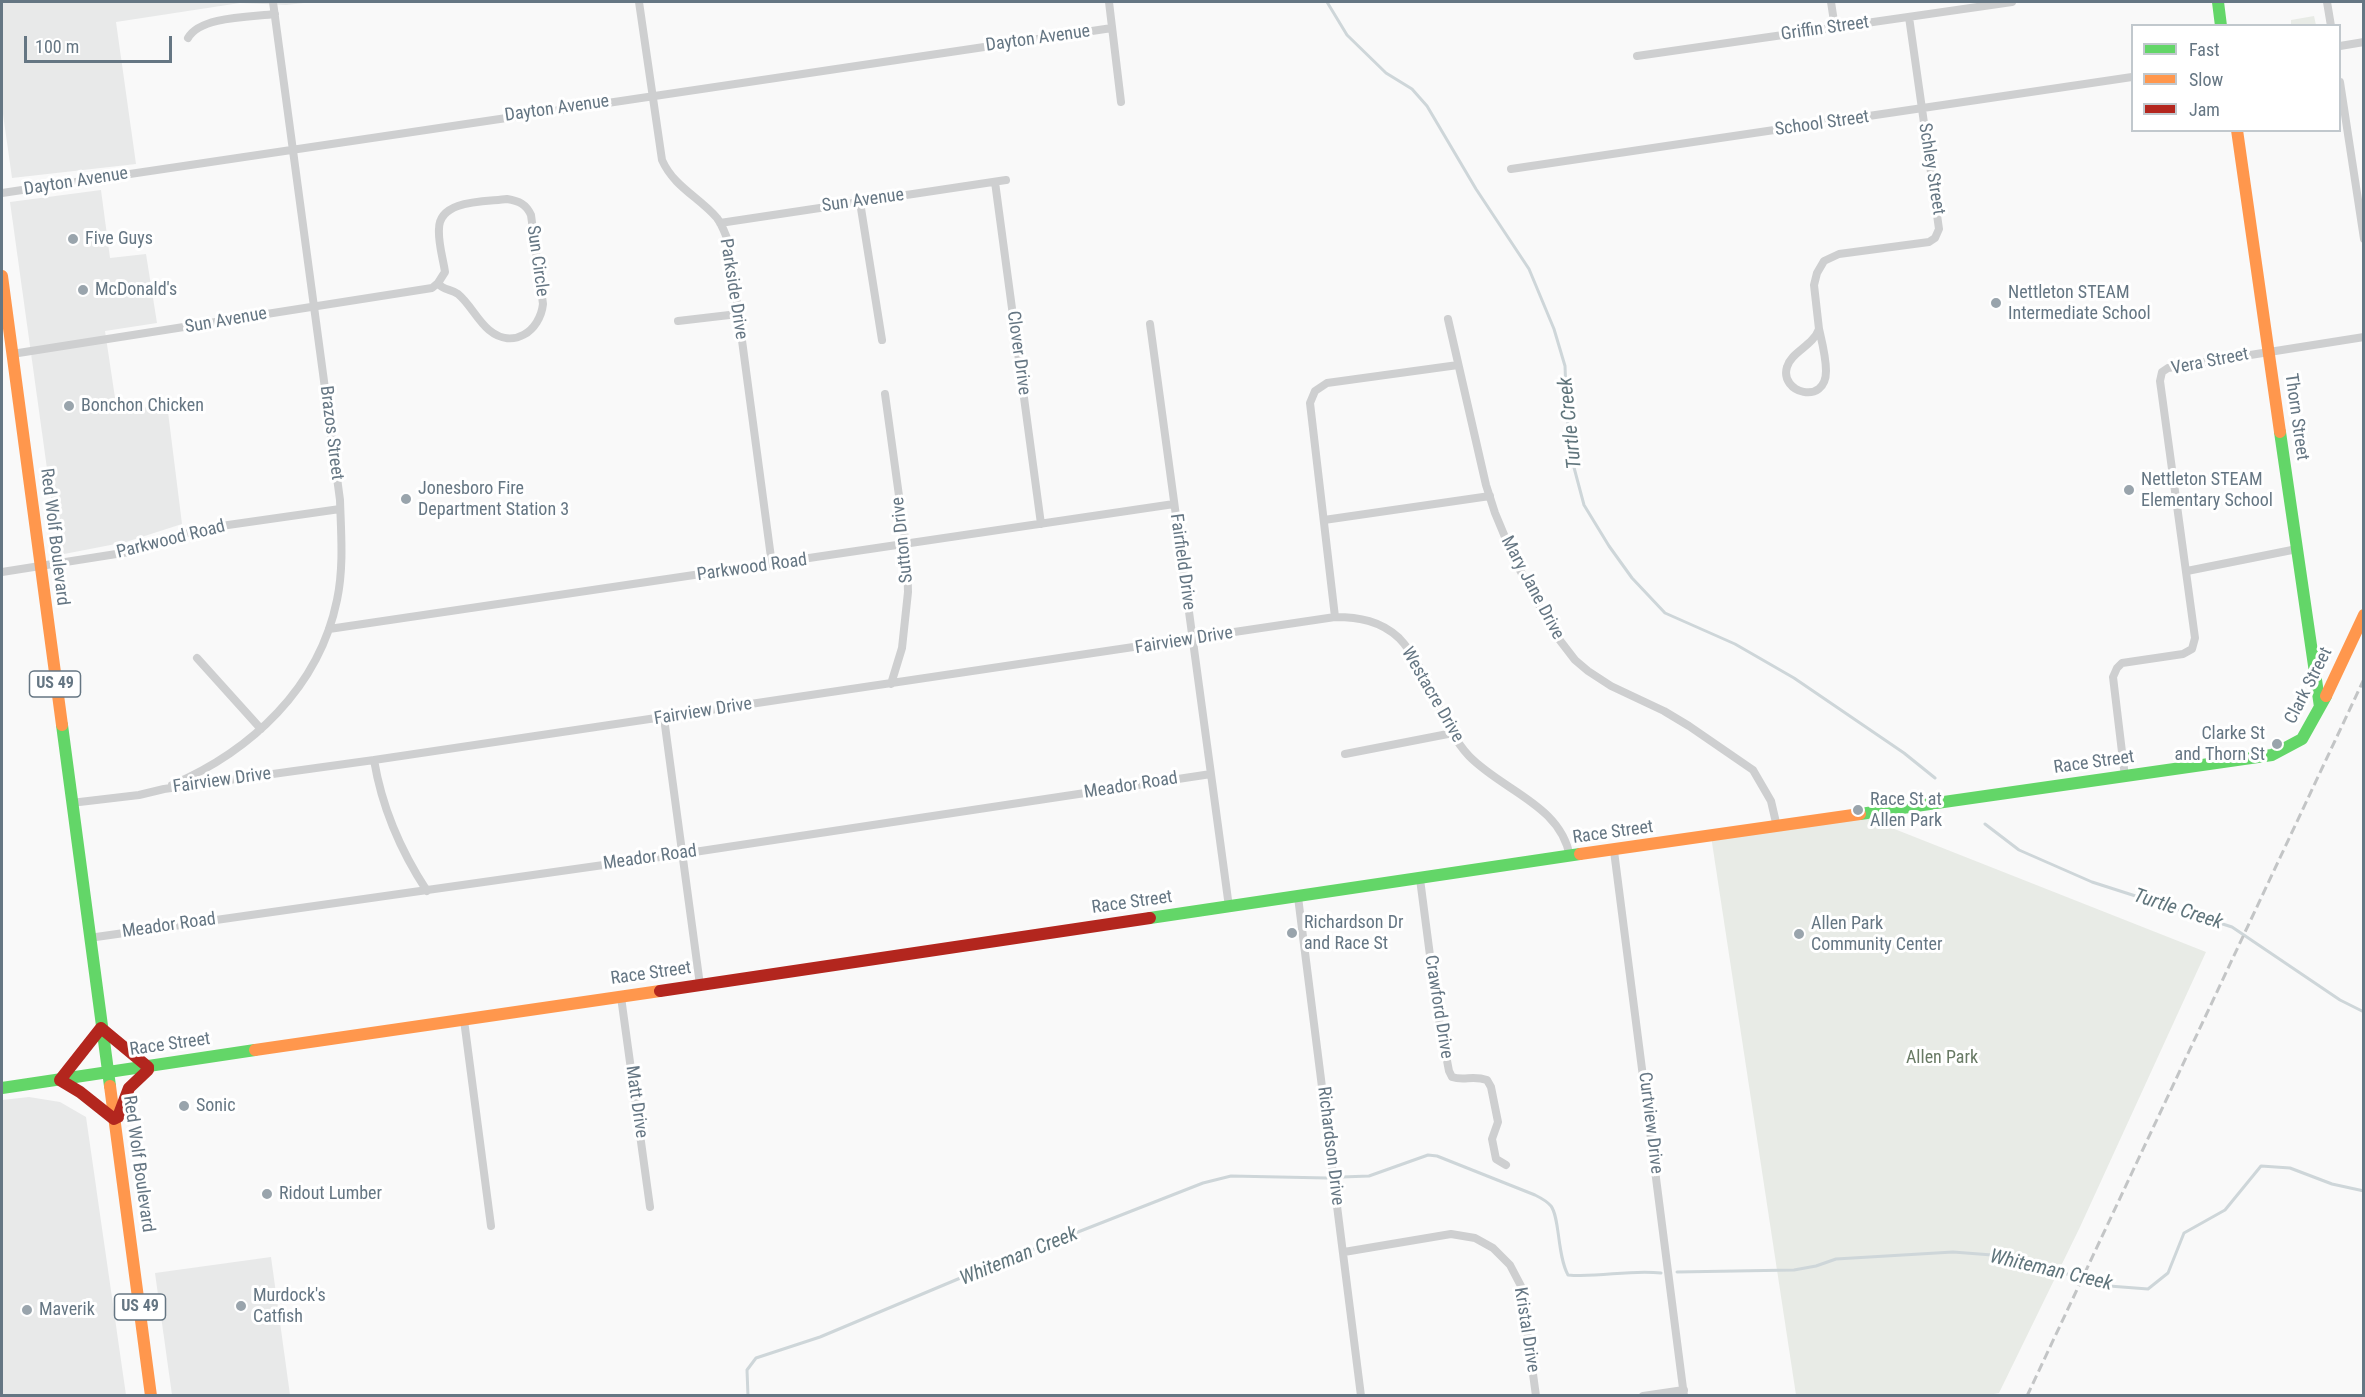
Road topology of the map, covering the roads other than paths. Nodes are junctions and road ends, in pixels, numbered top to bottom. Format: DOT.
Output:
graph roads {
  1 [pos="273,2"];
  2 [pos="639,2"];
  3 [pos="1109,2"];
  4 [pos="1831,2"];
  5 [pos="2012,2"];
  6 [pos="2218,2"];
  7 [pos="2327,2"];
  8 [pos="275,14"];
  9 [pos="1909,17"];
  10 [pos="2222,24"];
  11 [pos="2331,24"];
  12 [pos="1112,28"];
  13 [pos="1835,28"];
  14 [pos="188,38"];
  15 [pos="2364,42"];
  16 [pos="2341,46"];
  17 [pos="1637,56"];
  18 [pos="2131,77"];
  19 [pos="2341,89"];
  20 [pos="652,95"];
  21 [pos="1121,102"];
  22 [pos="1923,109"];
  23 [pos="2237,132"];
  24 [pos="293,149"];
  25 [pos="1511,169"];
  26 [pos="1006,180"];
  27 [pos="995,182"];
  28 [pos="2,193"];
  29 [pos="860,202"];
  30 [pos="720,223"];
  31 [pos="2364,239"];
  32 [pos="2,276"];
  33 [pos="438,283"];
  34 [pos="315,306"];
  35 [pos="738,314"];
  36 [pos="1448,319"];
  37 [pos="678,321"];
  38 [pos="1150,324"];
  39 [pos="1820,329"];
  40 [pos="2364,337"];
  41 [pos="882,340"];
  42 [pos="2269,351"];
  43 [pos="12,354"];
  44 [pos="1458,365"];
  45 [pos="885,394"];
  46 [pos="1490,496"];
  47 [pos="1174,504"];
  48 [pos="340,509"];
  49 [pos="1324,520"];
  50 [pos="1041,524"];
  51 [pos="905,544"];
  52 [pos="2297,549"];
  53 [pos="771,565"];
  54 [pos="40,566"];
  55 [pos="2187,571"];
  56 [pos="2,572"];
  57 [pos="2364,615"];
  58 [pos="1335,617"];
  59 [pos="328,629"];
  60 [pos="1193,640"];
  61 [pos="197,658"];
  62 [pos="891,684"];
  63 [pos="2320,709"];
  64 [pos="664,718"];
  65 [pos="261,729"];
  66 [pos="1453,733"];
  67 [pos="1345,754"];
  68 [pos="2268,756"];
  69 [pos="374,760"];
  70 [pos="1211,774"];
  71 [pos="2125,777"];
  72 [pos="164,789"];
  73 [pos="71,803"];
  74 [pos="1777,827"];
  75 [pos="1614,851"];
  76 [pos="681,854"];
  77 [pos="1570,857"];
  78 [pos="1420,879"];
  79 [pos="427,891"];
  80 [pos="1298,897"];
  81 [pos="1229,907"];
  82 [pos="89,938"];
  83 [pos="700,985"];
  84 [pos="621,997"];
  85 [pos="464,1020"];
  86 [pos="101,1028"];
  87 [pos="148,1067"];
  88 [pos="107,1072"];
  89 [pos="60,1080"];
  90 [pos="2,1088"];
  91 [pos="114,1119"];
  92 [pos="1506,1165"];
  93 [pos="650,1207"];
  94 [pos="492,1226"];
  95 [pos="1344,1252"];
  96 [pos="1684,1393"];
  97 [pos="151,1395"];
  98 [pos="1362,1395"];
  99 [pos="1536,1395"];
  100 [pos="1643,1395"];
  1 -- 8 [label="street, Brazos Street"];
  2 -- 20 [label="street, Parkside Drive"];
  3 -- 12 [label="street"];
  4 -- 13 [label="street"];
  5 -- 9 [label="street, Griffin Street"];
  6 -- 10 [label="main road"];
  7 -- 11 [label="street"];
  8 -- 14 [label="street"];
  8 -- 24 [label="street, Brazos Street"];
  9 -- 13 [label="street, Griffin Street"];
  9 -- 22 [label="street, Schley Street"];
  12 -- 20 [label="street, Dayton Avenue"];
  12 -- 21 [label="street"];
  13 -- 17 [label="street, Griffin Street"];
  15 -- 16 [label="street"];
  18 -- 22 [label="street, School Street"];
  19 -- 31 [label="street"];
  20 -- 24 [label="street, Dayton Avenue"];
  20 -- 30 [label="street, Parkside Drive"];
  22 -- 25 [label="street, School Street"];
  22 -- 39 [label="street, Schley Street"];
  23 -- 42 [label="main road, Thorn Street"];
  24 -- 28 [label="street, Dayton Avenue"];
  24 -- 34 [label="street, Brazos Street"];
  26 -- 27 [label="street, Sun Avenue"];
  27 -- 29 [label="street, Sun Avenue"];
  27 -- 50 [label="street, Clover Drive"];
  29 -- 30 [label="street, Sun Avenue"];
  29 -- 41 [label="street"];
  30 -- 35 [label="street, Parkside Drive"];
  32 -- 43 [label="main road, Red Wolf Boulevard / US 49"];
  33 -- 33 [label="street, Sun Circle"];
  33 -- 34 [label="street, Sun Avenue"];
  34 -- 43 [label="street, Sun Avenue"];
  34 -- 48 [label="street, Brazos Street"];
  35 -- 37 [label="street"];
  35 -- 53 [label="street, Parkside Drive"];
  36 -- 44 [label="street, Mary Jane Drive"];
  38 -- 47 [label="street, Fairfield Drive"];
  39 -- 39 [label="street"];
  40 -- 42 [label="street, Vera Street"];
  42 -- 52 [label="main road, Thorn Street"];
  42 -- 55 [label="street, Vera Street"];
  43 -- 54 [label="main road, Red Wolf Boulevard / US 49"];
  44 -- 46 [label="street, Mary Jane Drive"];
  44 -- 49 [label="street"];
  45 -- 51 [label="street, Sutton Drive"];
  46 -- 49 [label="street"];
  46 -- 74 [label="street, Mary Jane Drive"];
  47 -- 50 [label="street, Parkwood Road"];
  47 -- 60 [label="street, Fairfield Drive"];
  48 -- 54 [label="street, Parkwood Road"];
  48 -- 59 [label="street, Brazos Street"];
  49 -- 58 [label="street"];
  50 -- 51 [label="street, Parkwood Road"];
  51 -- 53 [label="street, Parkwood Road"];
  51 -- 62 [label="street, Sutton Drive"];
  52 -- 55 [label="street"];
  52 -- 63 [label="main road, Thorn Street"];
  53 -- 59 [label="street, Parkwood Road"];
  54 -- 56 [label="street, Parkwood Road"];
  54 -- 73 [label="main road, Red Wolf Boulevard / US 49"];
  55 -- 71 [label="street, Vera Street"];
  57 -- 63 [label="main road, Clark Street"];
  58 -- 60 [label="street, Fairview Drive"];
  58 -- 66 [label="street, Westacre Drive"];
  59 -- 65 [label="street, Brazos Street"];
  60 -- 62 [label="street, Fairview Drive"];
  60 -- 70 [label="street, Fairfield Drive"];
  61 -- 65 [label="street"];
  62 -- 64 [label="street, Fairview Drive"];
  63 -- 68 [label="main road, Clark Street"];
  64 -- 69 [label="street, Fairview Drive"];
  64 -- 76 [label="street"];
  65 -- 72 [label="street, Brazos Street"];
  66 -- 67 [label="street"];
  66 -- 77 [label="street, Westacre Drive"];
  68 -- 71 [label="main road, Race Street"];
  69 -- 72 [label="street, Fairview Drive"];
  69 -- 79 [label="street"];
  70 -- 76 [label="street, Meador Road"];
  70 -- 81 [label="street, Fairfield Drive"];
  71 -- 74 [label="main road, Race Street"];
  72 -- 73 [label="street, Fairview Drive"];
  73 -- 82 [label="main road, US 49"];
  74 -- 75 [label="main road, Race Street"];
  75 -- 77 [label="main road, Race Street"];
  75 -- 96 [label="street, Curtview Drive"];
  76 -- 79 [label="street, Meador Road"];
  76 -- 83 [label="street"];
  77 -- 78 [label="main road, Race Street"];
  78 -- 80 [label="main road, Race Street"];
  78 -- 92 [label="street, Crawford Drive"];
  79 -- 82 [label="street, Meador Road"];
  80 -- 81 [label="main road, Race Street"];
  80 -- 95 [label="street, Richardson Drive"];
  81 -- 83 [label="main road, Race Street"];
  82 -- 86 [label="main road, Red Wolf Boulevard / US 49"];
  83 -- 84 [label="main road, Race Street"];
  84 -- 85 [label="main road, Race Street"];
  84 -- 93 [label="street, Matt Drive"];
  85 -- 87 [label="main road, Race Street"];
  85 -- 94 [label="street"];
  86 -- 87 [label="main road"];
  86 -- 88 [label="main road, Red Wolf Boulevard / US 49"];
  86 -- 89 [label="main road"];
  87 -- 88 [label="main road, Race Street"];
  87 -- 91 [label="main road"];
  88 -- 89 [label="main road, Race Street"];
  88 -- 91 [label="main road, Red Wolf Boulevard / US 49"];
  89 -- 90 [label="main road, Race Street"];
  89 -- 91 [label="main road"];
  91 -- 97 [label="main road, Red Wolf Boulevard / US 49"];
  95 -- 98 [label="street, Richardson Drive"];
  95 -- 99 [label="street, Kristal Drive"];
  96 -- 100 [label="street"];
}
